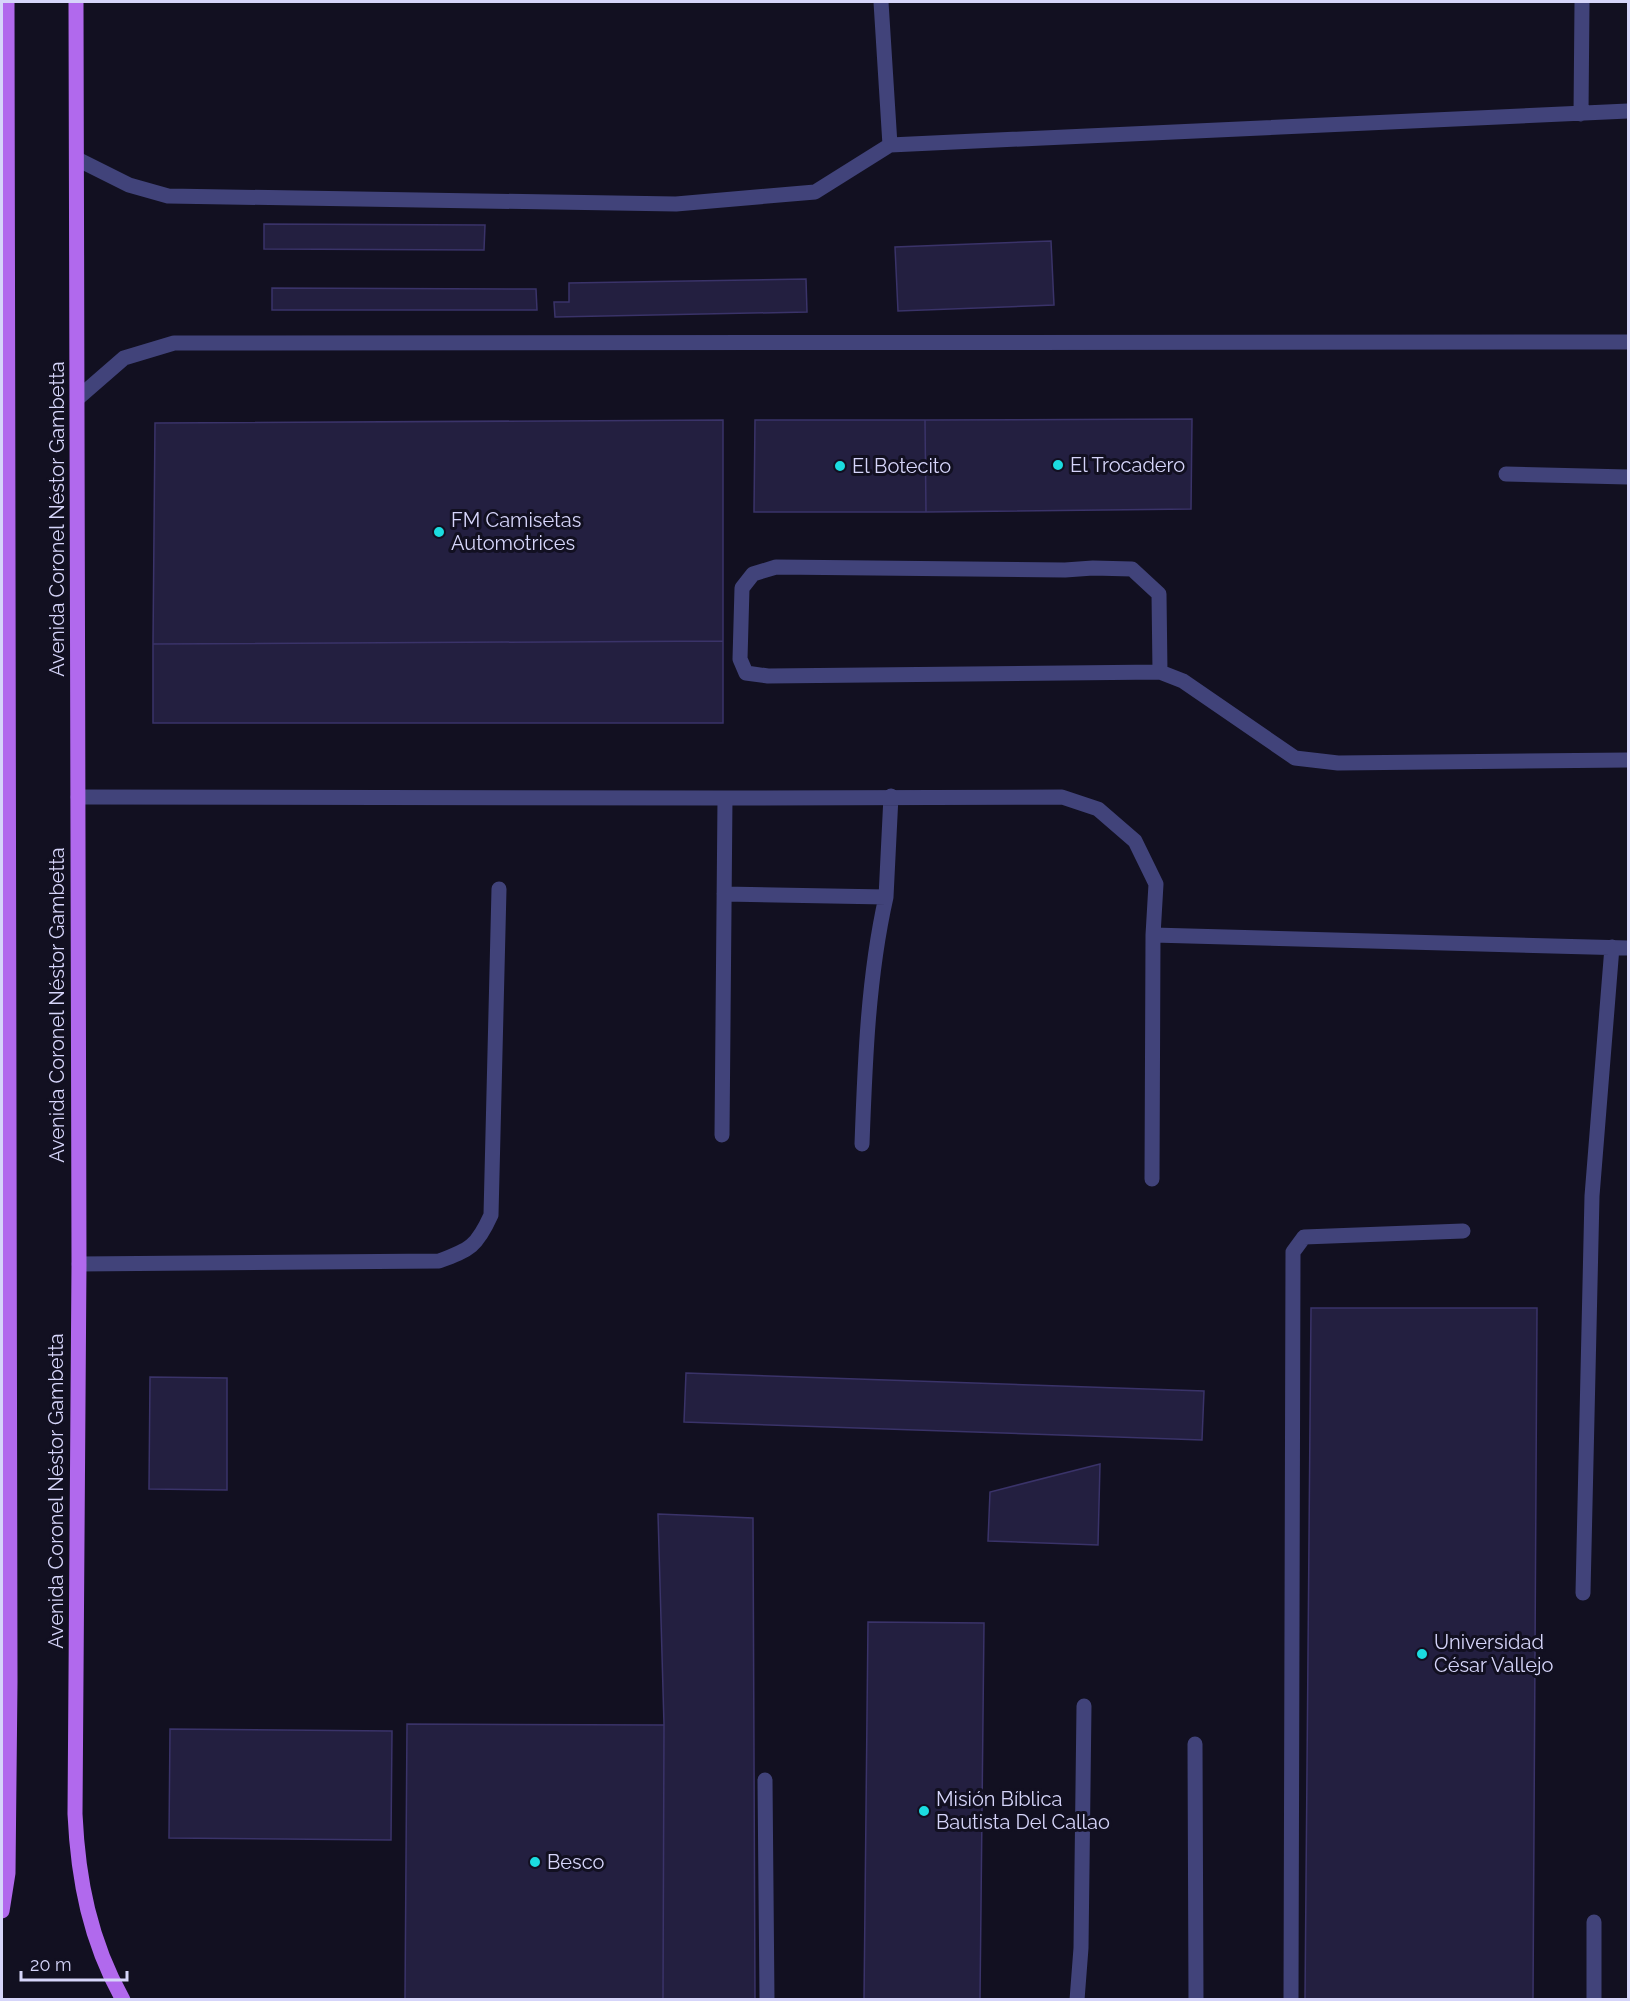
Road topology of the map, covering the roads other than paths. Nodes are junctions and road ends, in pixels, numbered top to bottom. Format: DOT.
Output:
graph roads {
  1 [pos="7,2"];
  2 [pos="76,2"];
  3 [pos="881,2"];
  4 [pos="1582,2"];
  5 [pos="1629,111"];
  6 [pos="1581,114"];
  7 [pos="890,145"];
  8 [pos="77,159"];
  9 [pos="5,268"];
  10 [pos="1629,342"];
  11 [pos="4,396"];
  12 [pos="78,398"];
  13 [pos="1506,474"];
  14 [pos="1629,477"];
  15 [pos="1160,672"];
  16 [pos="1629,760"];
  17 [pos="891,796"];
  18 [pos="78,797"];
  19 [pos="725,798"];
  20 [pos="5,889"];
  21 [pos="499,890"];
  22 [pos="724,894"];
  23 [pos="886,897"];
  24 [pos="1153,935"];
  25 [pos="1612,947"];
  26 [pos="1629,948"];
  27 [pos="722,1135"];
  28 [pos="5,1138"];
  29 [pos="862,1144"];
  30 [pos="1152,1179"];
  31 [pos="1463,1231"];
  32 [pos="79,1264"];
  33 [pos="5,1405"];
  34 [pos="5,1549"];
  35 [pos="1583,1593"];
  36 [pos="6,1688"];
  37 [pos="1084,1706"];
  38 [pos="1195,1744"];
  39 [pos="765,1780"];
  40 [pos="2,1911"];
  41 [pos="1594,1922"];
  42 [pos="123,2000"];
  43 [pos="767,2000"];
  44 [pos="1077,2000"];
  45 [pos="1196,2000"];
  46 [pos="1291,2000"];
  47 [pos="1594,2000"];
  1 -- 9 [label="main road"];
  2 -- 8 [label="main road, Avenida Coronel Néstor Gambetta"];
  3 -- 7 [label="lane"];
  4 -- 6 [label="lane"];
  5 -- 6 [label="lane"];
  6 -- 7 [label="lane"];
  7 -- 8 [label="lane"];
  8 -- 12 [label="main road, Avenida Coronel Néstor Gambetta"];
  9 -- 11 [label="main road"];
  10 -- 12 [label="lane"];
  11 -- 20 [label="main road"];
  12 -- 18 [label="main road, Avenida Coronel Néstor Gambetta"];
  13 -- 14 [label="lane"];
  15 -- 15 [label="lane"];
  15 -- 16 [label="lane"];
  17 -- 19 [label="lane"];
  17 -- 23 [label="lane"];
  17 -- 24 [label="lane"];
  18 -- 19 [label="lane"];
  18 -- 32 [label="main road, Avenida Coronel Néstor Gambetta"];
  19 -- 22 [label="lane"];
  20 -- 28 [label="main road"];
  21 -- 32 [label="lane"];
  22 -- 23 [label="lane"];
  22 -- 27 [label="lane"];
  23 -- 29 [label="lane"];
  24 -- 25 [label="lane"];
  24 -- 30 [label="lane"];
  25 -- 26 [label="lane"];
  25 -- 35 [label="lane"];
  28 -- 33 [label="main road"];
  31 -- 46 [label="lane"];
  32 -- 42 [label="main road, Avenida Coronel Néstor Gambetta"];
  33 -- 34 [label="main road"];
  34 -- 36 [label="main road"];
  36 -- 40 [label="main road"];
  37 -- 44 [label="lane"];
  38 -- 45 [label="lane"];
  39 -- 43 [label="lane"];
  41 -- 47 [label="lane"];
}
